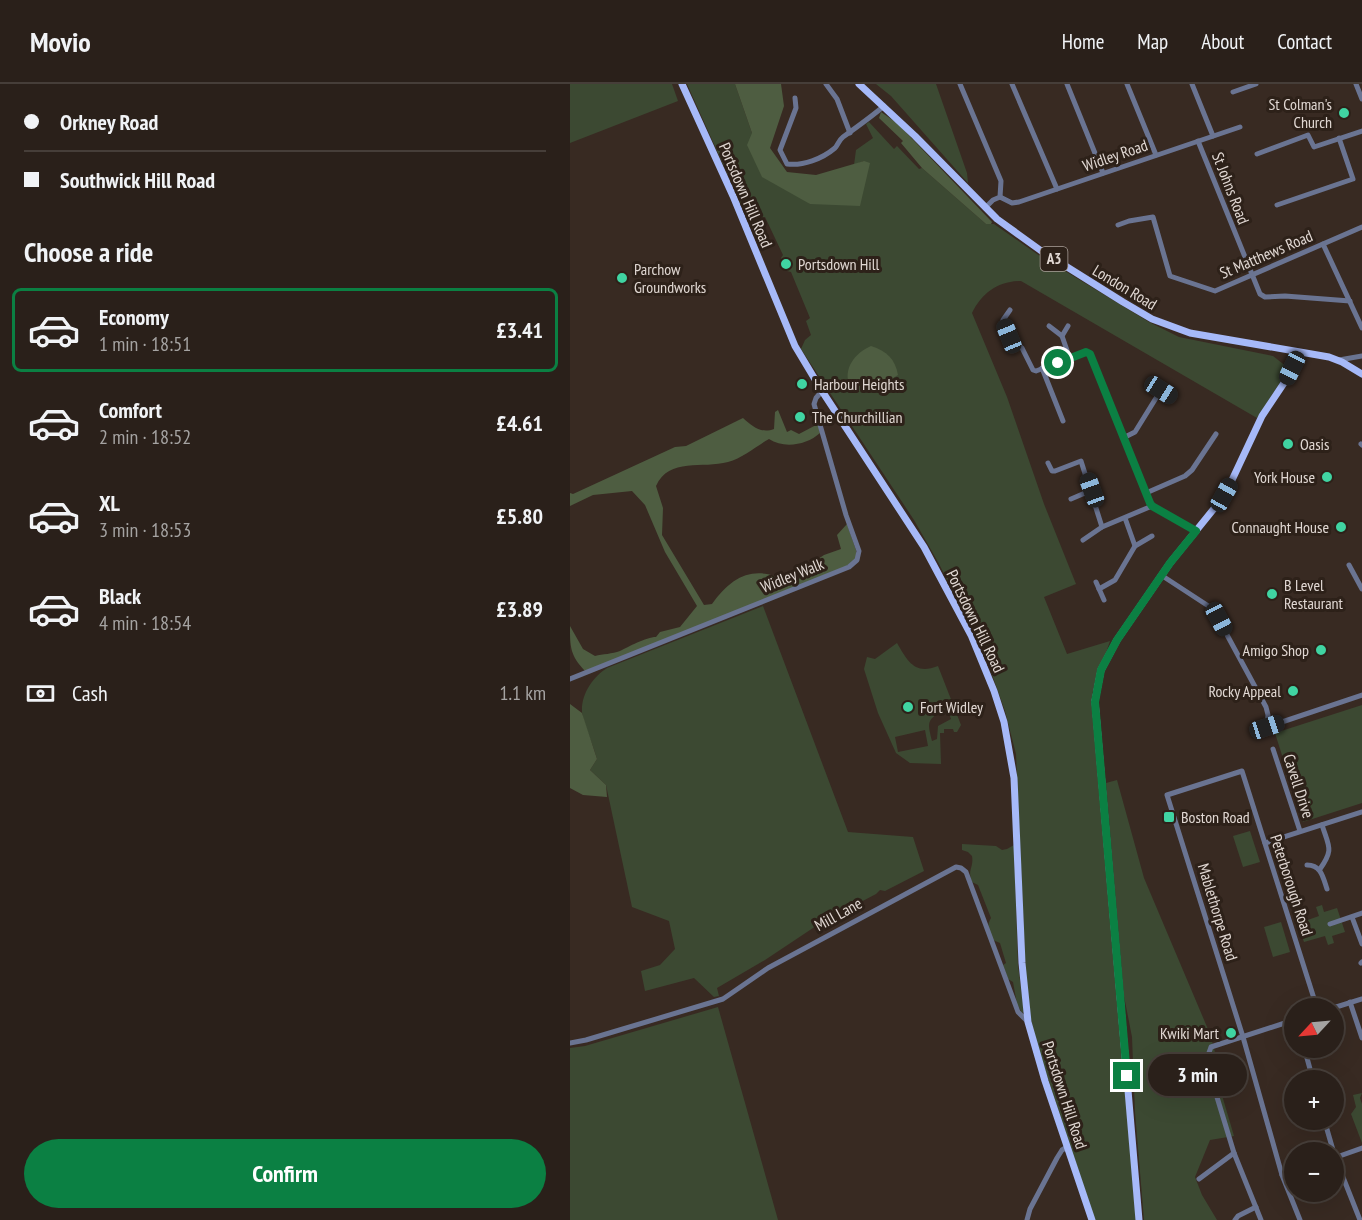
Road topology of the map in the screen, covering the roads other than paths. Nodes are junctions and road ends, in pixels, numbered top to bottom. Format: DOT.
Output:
graph roads {
  1 [pos="682,84"];
  2 [pos="826,84"];
  3 [pos="859,84"];
  4 [pos="960,84"];
  5 [pos="1012,84"];
  6 [pos="1067,84"];
  7 [pos="1127,84"];
  8 [pos="1192,84"];
  9 [pos="1256,84"];
  10 [pos="1356,84"];
  11 [pos="1233,92"];
  12 [pos="795,98"];
  13 [pos="1362,99"];
  14 [pos="884,106"];
  15 [pos="1240,127"];
  16 [pos="1362,131"];
  17 [pos="850,133"];
  18 [pos="1213,136"];
  19 [pos="1339,138"];
  20 [pos="1198,141"];
  21 [pos="1257,154"];
  22 [pos="1156,155"];
  23 [pos="1103,173"];
  24 [pos="1057,189"];
  25 [pos="1000,197"];
  26 [pos="1277,205"];
  27 [pos="985,208"];
  28 [pos="1118,225"];
  29 [pos="1362,227"];
  30 [pos="1323,244"];
  31 [pos="1251,276"];
  32 [pos="1350,301"];
  33 [pos="1010,310"];
  34 [pos="1049,326"];
  35 [pos="1068,326"];
  36 [pos="1362,328"];
  37 [pos="1062,336"];
  38 [pos="1296,352"];
  39 [pos="1362,356"];
  40 [pos="1070,359"];
  41 [pos="1337,360"];
  42 [pos="1042,368"];
  43 [pos="1362,374"];
  44 [pos="1152,384"];
  45 [pos="1161,390"];
  46 [pos="822,391"];
  47 [pos="1171,396"];
  48 [pos="1060,412"];
  49 [pos="1051,416"];
  50 [pos="1063,421"];
  51 [pos="1216,434"];
  52 [pos="1124,438"];
  53 [pos="1205,451"];
  54 [pos="1211,455"];
  55 [pos="1048,463"];
  56 [pos="1092,490"];
  57 [pos="1146,493"];
  58 [pos="1071,499"];
  59 [pos="1152,506"];
  60 [pos="1125,518"];
  61 [pos="1102,527"];
  62 [pos="1196,531"];
  63 [pos="1152,536"];
  64 [pos="1083,540"];
  65 [pos="1135,546"];
  66 [pos="1349,565"];
  67 [pos="1161,575"];
  68 [pos="1096,582"];
  69 [pos="1100,589"];
  70 [pos="1362,589"];
  71 [pos="1104,600"];
  72 [pos="570,679"];
  73 [pos="1362,695"];
  74 [pos="1273,749"];
  75 [pos="1242,771"];
  76 [pos="1362,812"];
  77 [pos="1322,825"];
  78 [pos="1300,831"];
  79 [pos="1265,843"];
  80 [pos="1307,865"];
  81 [pos="1320,869"];
  82 [pos="1327,889"];
  83 [pos="1362,913"];
  84 [pos="1352,917"];
  85 [pos="1330,924"];
  86 [pos="1362,944"];
  87 [pos="1314,998"];
  88 [pos="1362,999"];
  89 [pos="1350,1002"];
  90 [pos="1344,1004"];
  91 [pos="1028,1022"];
  92 [pos="1284,1024"];
  93 [pos="1243,1038"];
  94 [pos="1362,1038"];
  95 [pos="570,1043"];
  96 [pos="1067,1147"];
  97 [pos="1362,1148"];
  98 [pos="1234,1153"];
  99 [pos="1344,1154"];
  100 [pos="1282,1175"];
  101 [pos="1199,1179"];
  102 [pos="1344,1181"];
  103 [pos="1256,1207"];
  104 [pos="1027,1220"];
  105 [pos="1092,1220"];
  106 [pos="1139,1220"];
  107 [pos="1235,1220"];
  108 [pos="1261,1220"];
  109 [pos="1300,1220"];
  110 [pos="1360,1220"];
  1 -- 46 [label="main road, Portsdown Hill Road"];
  2 -- 17 [label="street"];
  3 -- 14 [label="main road, London Road / A3"];
  4 -- 25 [label="street"];
  5 -- 24 [label="street"];
  6 -- 23 [label="street"];
  7 -- 22 [label="street"];
  8 -- 18 [label="street"];
  9 -- 11 [label="street"];
  10 -- 13 [label="street"];
  12 -- 17 [label="street"];
  14 -- 17 [label="street"];
  14 -- 27 [label="main road, London Road / A3"];
  15 -- 18 [label="street, Widley Road"];
  16 -- 19 [label="street"];
  18 -- 20 [label="street, Widley Road"];
  19 -- 21 [label="street"];
  19 -- 26 [label="street"];
  20 -- 22 [label="street, Widley Road"];
  20 -- 31 [label="street, St Johns Road"];
  22 -- 23 [label="street, Widley Road"];
  23 -- 24 [label="street, Widley Road"];
  24 -- 25 [label="street, Widley Road"];
  25 -- 27 [label="street"];
  27 -- 38 [label="main road, London Road / A3"];
  28 -- 31 [label="street, St Matthews Road"];
  29 -- 30 [label="street, St Matthews Road"];
  30 -- 31 [label="street, St Matthews Road"];
  30 -- 32 [label="street"];
  31 -- 32 [label="street, St Johns Road"];
  32 -- 36 [label="street"];
  33 -- 42 [label="street"];
  34 -- 37 [label="street"];
  35 -- 37 [label="street"];
  37 -- 40 [label="street"];
  38 -- 41 [label="main road, London Road / A3"];
  38 -- 62 [label="main road"];
  39 -- 41 [label="street"];
  40 -- 42 [label="street"];
  40 -- 52 [label="street"];
  41 -- 43 [label="main road, A3"];
  42 -- 48 [label="street"];
  44 -- 45 [label="street"];
  45 -- 47 [label="street"];
  45 -- 52 [label="street"];
  46 -- 72 [label="street, Widley Walk"];
  46 -- 91 [label="main road, Portsdown Hill Road"];
  48 -- 49 [label="street"];
  48 -- 50 [label="street"];
  51 -- 53 [label="street"];
  52 -- 57 [label="street"];
  53 -- 54 [label="street"];
  53 -- 57 [label="street"];
  55 -- 56 [label="street"];
  56 -- 58 [label="street"];
  56 -- 61 [label="street"];
  57 -- 59 [label="street"];
  59 -- 60 [label="street"];
  59 -- 62 [label="street"];
  60 -- 61 [label="street"];
  60 -- 65 [label="street"];
  61 -- 64 [label="street"];
  62 -- 67 [label="main road"];
  63 -- 65 [label="street"];
  65 -- 69 [label="street"];
  66 -- 70 [label="street"];
  67 -- 73 [label="street"];
  67 -- 106 [label="main road"];
  68 -- 69 [label="street"];
  69 -- 71 [label="street"];
  74 -- 78 [label="street, Cavell Drive"];
  75 -- 79 [label="street, Peterborough Road"];
  75 -- 93 [label="street, Mablethorpe Road"];
  76 -- 77 [label="street"];
  77 -- 78 [label="street"];
  77 -- 81 [label="street"];
  78 -- 79 [label="street"];
  79 -- 87 [label="street, Peterborough Road"];
  80 -- 81 [label="street"];
  81 -- 82 [label="street"];
  83 -- 84 [label="street"];
  84 -- 85 [label="street"];
  84 -- 86 [label="street"];
  88 -- 89 [label="street"];
  89 -- 90 [label="street"];
  89 -- 94 [label="street"];
  91 -- 95 [label="street, Mill Lane"];
  91 -- 96 [label="main road, Portsdown Hill Road"];
  92 -- 93 [label="street"];
  93 -- 98 [label="street"];
  93 -- 100 [label="street, Mablethorpe Road"];
  96 -- 104 [label="street"];
  96 -- 105 [label="main road, Portsdown Hill Road"];
  97 -- 99 [label="street"];
  98 -- 101 [label="street"];
  98 -- 103 [label="street"];
  100 -- 109 [label="street, Mablethorpe Road"];
  102 -- 110 [label="street"];
  103 -- 107 [label="street"];
  103 -- 108 [label="street"];
}
